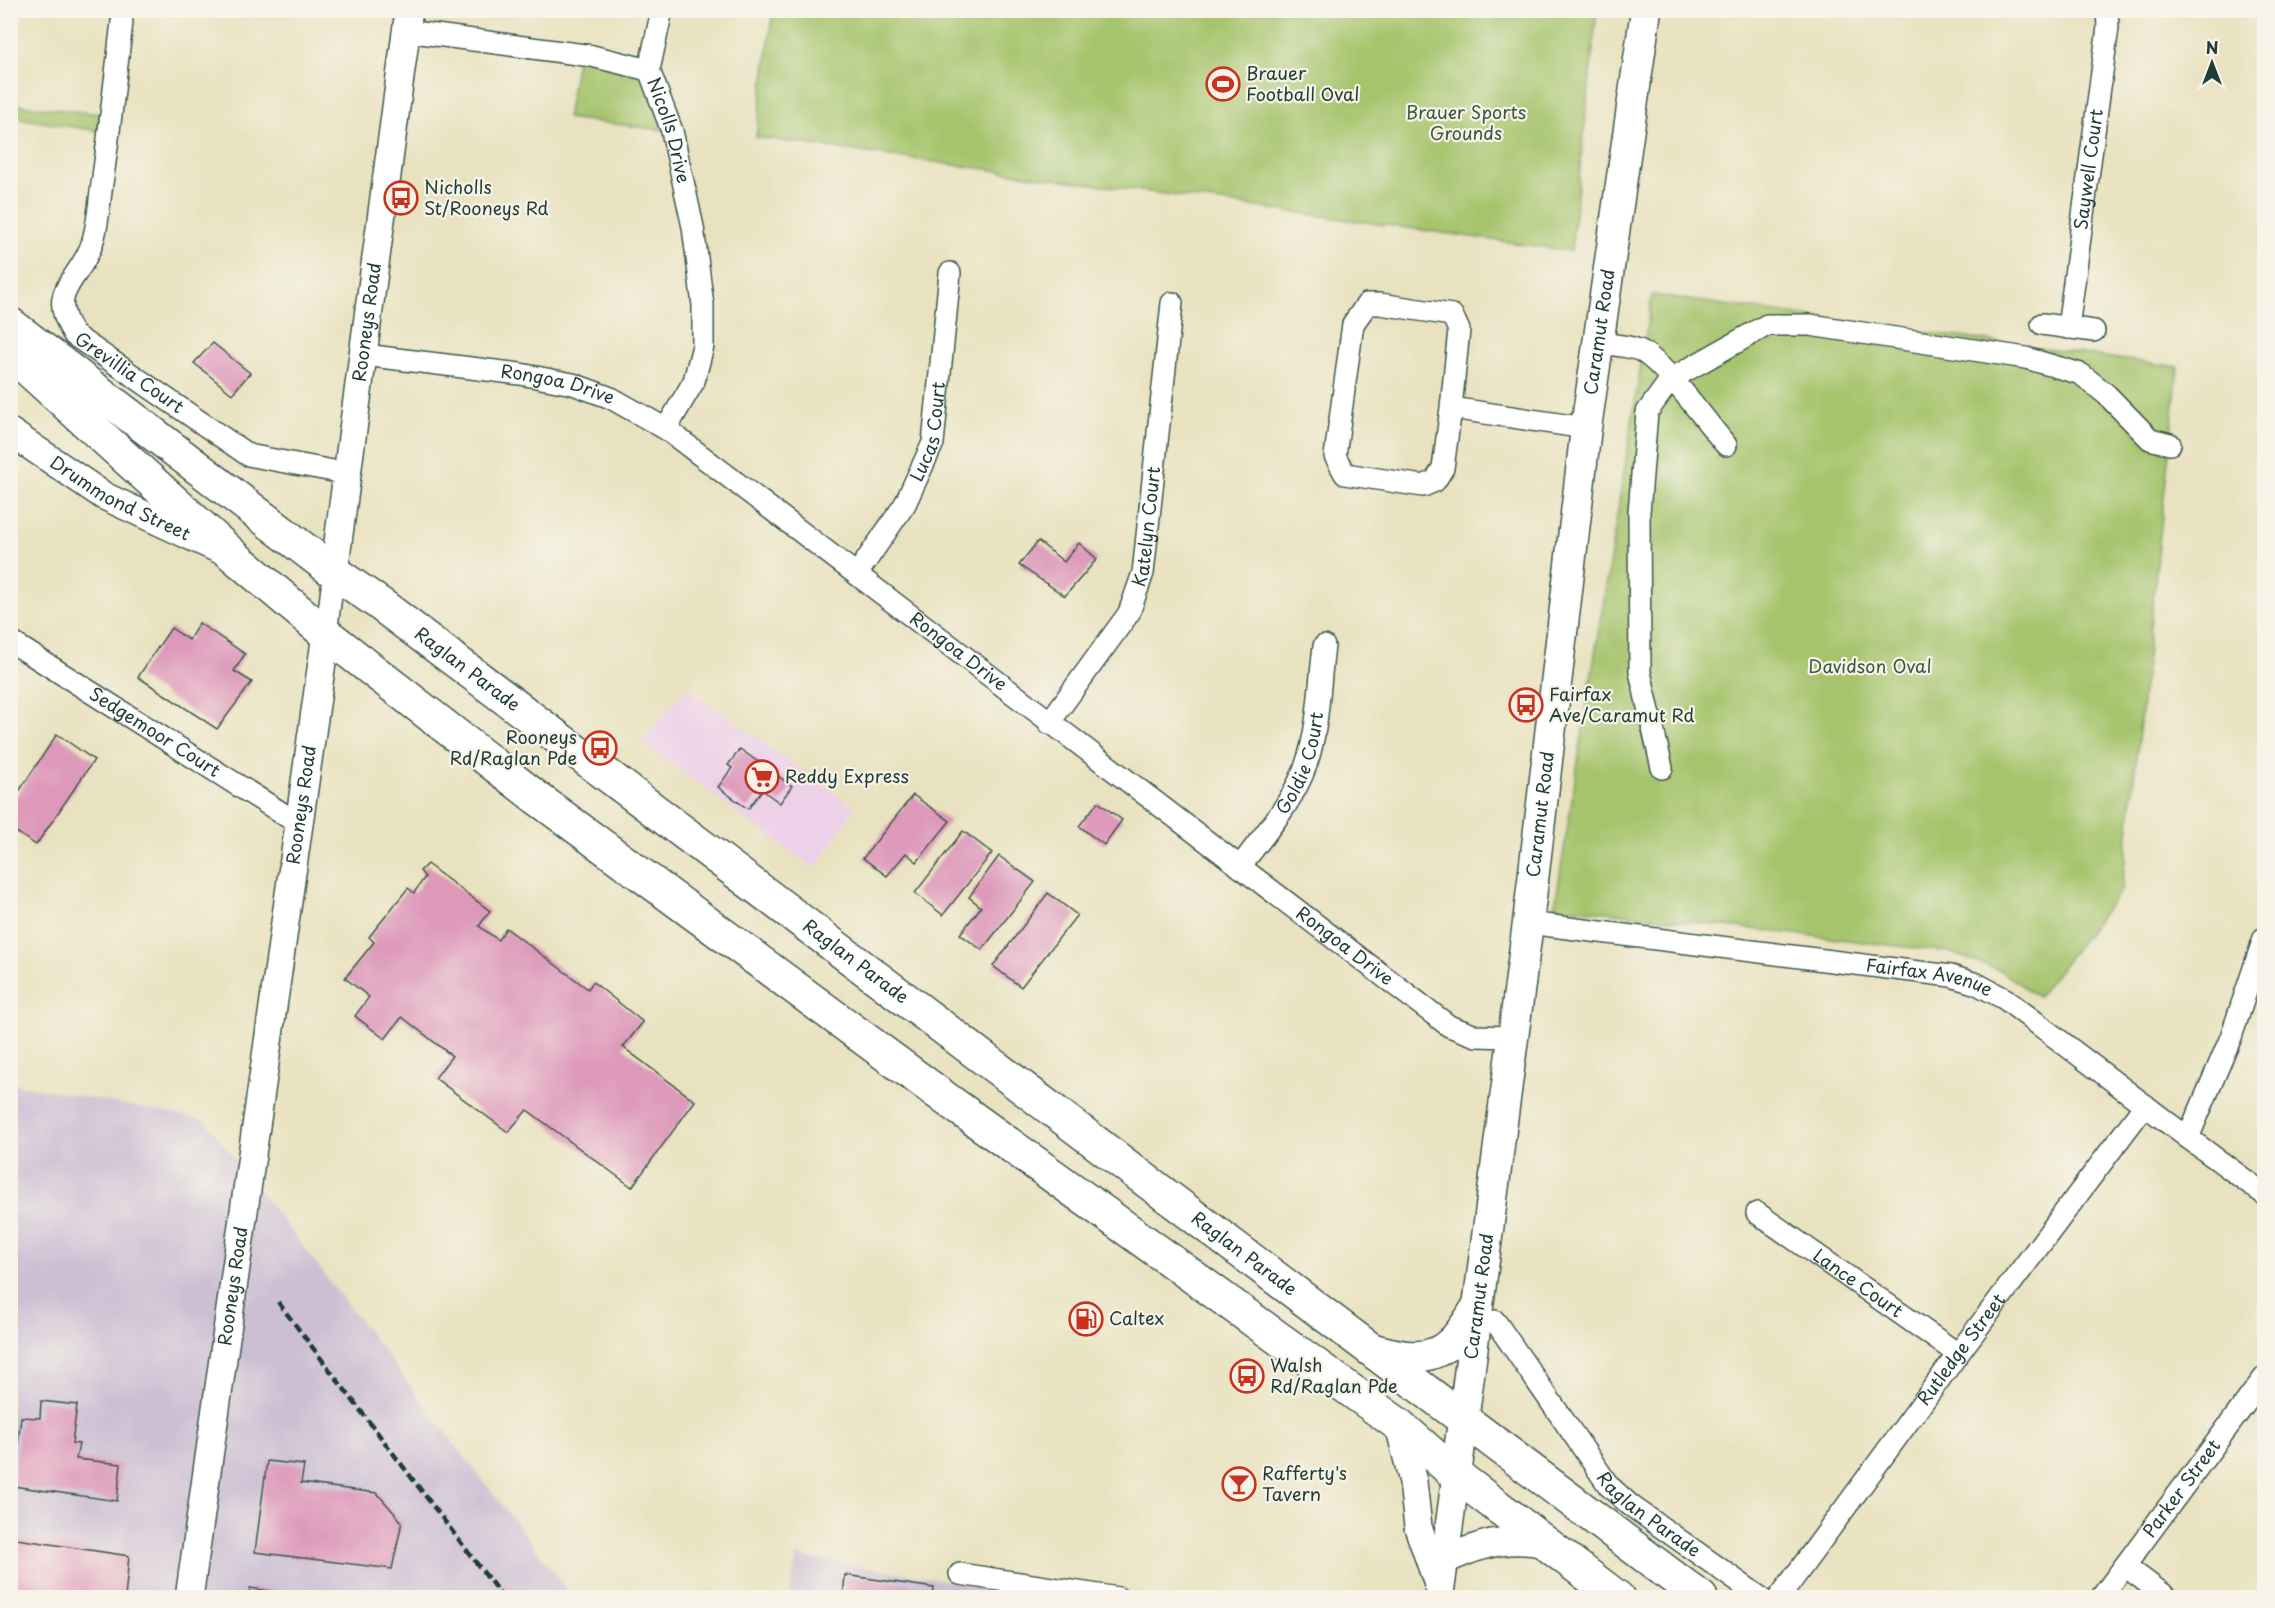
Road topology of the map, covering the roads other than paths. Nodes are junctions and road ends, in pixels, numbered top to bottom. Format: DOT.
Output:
graph roads {
  1 [pos="662,10"];
  2 [pos="1646,10"];
  3 [pos="2107,10"];
  4 [pos="408,21"];
  5 [pos="122,22"];
  6 [pos="649,70"];
  7 [pos="950,273"];
  8 [pos="1172,303"];
  9 [pos="10,324"];
  10 [pos="2042,324"];
  11 [pos="2068,328"];
  12 [pos="2094,331"];
  13 [pos="1598,342"];
  14 [pos="10,352"];
  15 [pos="364,355"];
  16 [pos="1671,379"];
  17 [pos="1451,408"];
  18 [pos="1586,428"];
  19 [pos="666,429"];
  20 [pos="10,432"];
  21 [pos="2170,444"];
  22 [pos="1726,446"];
  23 [pos="349,474"];
  24 [pos="235,557"];
  25 [pos="334,572"];
  26 [pos="857,574"];
  27 [pos="326,634"];
  28 [pos="10,641"];
  29 [pos="1324,646"];
  30 [pos="1049,723"];
  31 [pos="1662,768"];
  32 [pos="299,824"];
  33 [pos="1240,867"];
  34 [pos="1528,923"];
  35 [pos="2265,938"];
  36 [pos="1512,1037"];
  37 [pos="2145,1105"];
  38 [pos="2188,1138"];
  39 [pos="2265,1194"];
  40 [pos="1757,1213"];
  41 [pos="1487,1313"];
  42 [pos="1370,1348"];
  43 [pos="1958,1354"];
  44 [pos="2265,1378"];
  45 [pos="1464,1419"];
  46 [pos="1399,1425"];
  47 [pos="1456,1475"];
  48 [pos="1609,1486"];
  49 [pos="1591,1514"];
  50 [pos="1556,1550"];
  51 [pos="1445,1560"];
  52 [pos="2124,1566"];
  53 [pos="960,1574"];
  54 [pos="1440,1594"];
  55 [pos="189,1598"];
  56 [pos="1118,1598"];
  57 [pos="1618,1598"];
  58 [pos="1701,1598"];
  59 [pos="1761,1598"];
  60 [pos="1779,1598"];
  61 [pos="2101,1598"];
  62 [pos="2168,1598"];
  1 -- 6 [label="street"];
  2 -- 13 [label="main road, Caramut Road"];
  3 -- 11 [label="street, Saywell Court"];
  4 -- 6 [label="street, Nicolls Drive"];
  4 -- 15 [label="street, Rooneys Road"];
  5 -- 23 [label="street, Grevillia Court"];
  6 -- 19 [label="street, Nicolls Drive"];
  7 -- 26 [label="street, Lucas Court"];
  8 -- 30 [label="street, Katelyn Court"];
  9 -- 25 [label="highway, Raglan Parade"];
  10 -- 11 [label="street"];
  11 -- 12 [label="street"];
  13 -- 16 [label="street"];
  13 -- 18 [label="main road, Caramut Road"];
  14 -- 24 [label="highway"];
  15 -- 19 [label="street, Rongoa Drive"];
  15 -- 23 [label="street, Rooneys Road"];
  16 -- 21 [label="street"];
  16 -- 22 [label="street"];
  16 -- 31 [label="street"];
  17 -- 17 [label="street"];
  17 -- 18 [label="street"];
  18 -- 34 [label="main road, Caramut Road"];
  19 -- 26 [label="street, Rongoa Drive"];
  20 -- 24 [label="street, Drummond Street"];
  23 -- 25 [label="street, Rooneys Road"];
  24 -- 27 [label="highway"];
  25 -- 27 [label="street, Rooneys Road"];
  25 -- 42 [label="highway, Raglan Parade"];
  26 -- 30 [label="street, Rongoa Drive"];
  27 -- 32 [label="street, Rooneys Road"];
  27 -- 46 [label="highway"];
  28 -- 32 [label="street, Sedgemoor Court"];
  29 -- 33 [label="street, Goldie Court"];
  30 -- 33 [label="street, Rongoa Drive"];
  32 -- 55 [label="street, Rooneys Road"];
  33 -- 36 [label="street, Rongoa Drive"];
  34 -- 36 [label="main road, Caramut Road"];
  34 -- 37 [label="street, Fairfax Avenue"];
  35 -- 38 [label="street"];
  36 -- 41 [label="main road, Caramut Road"];
  37 -- 38 [label="street, Fairfax Avenue"];
  37 -- 43 [label="street, Rutledge Street"];
  38 -- 39 [label="street, Fairfax Avenue"];
  40 -- 43 [label="street, Lance Court"];
  41 -- 42 [label="main road"];
  41 -- 45 [label="main road, Caramut Road"];
  41 -- 48 [label="street, Raglan Parade"];
  42 -- 45 [label="highway, Raglan Parade"];
  43 -- 60 [label="street, Rutledge Street"];
  44 -- 52 [label="street, Parker Street"];
  45 -- 47 [label="main road, Caramut Road"];
  45 -- 49 [label="highway, Raglan Parade"];
  46 -- 47 [label="highway"];
  46 -- 54 [label="street"];
  47 -- 50 [label="highway"];
  47 -- 51 [label="street"];
  48 -- 49 [label="street"];
  48 -- 59 [label="street, Raglan Parade"];
  49 -- 50 [label="highway"];
  49 -- 58 [label="highway, Raglan Parade"];
  50 -- 51 [label="street"];
  50 -- 57 [label="highway"];
  51 -- 54 [label="street"];
  52 -- 61 [label="street, Parker Street"];
  52 -- 62 [label="street"];
  53 -- 56 [label="street"];
}
